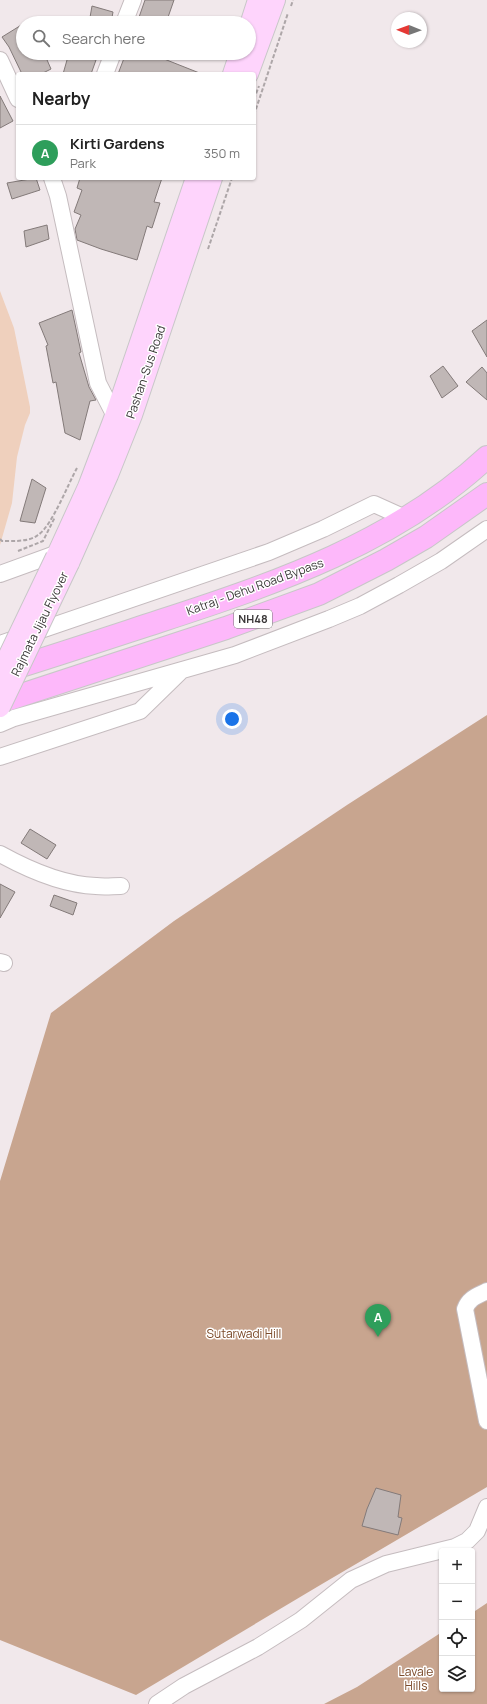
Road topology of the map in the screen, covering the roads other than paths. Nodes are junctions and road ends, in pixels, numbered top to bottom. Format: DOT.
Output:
graph roads {
  1 [pos="132,0"];
  2 [pos="258,0"];
  3 [pos="275,0"];
  4 [pos="126,16"];
  5 [pos="253,16"];
  6 [pos="256,52"];
  7 [pos="0,60"];
  8 [pos="110,60"];
  9 [pos="238,60"];
  10 [pos="253,60"];
  11 [pos="106,72"];
  12 [pos="234,72"];
  13 [pos="249,72"];
  14 [pos="16,94"];
  15 [pos="53,180"];
  16 [pos="64,180"];
  17 [pos="195,180"];
  18 [pos="211,180"];
  19 [pos="58,196"];
  20 [pos="115,416"];
  21 [pos="487,457"];
  22 [pos="487,494"];
  23 [pos="405,518"];
  24 [pos="487,528"];
  25 [pos="61,558"];
  26 [pos="0,574"];
  27 [pos="0,644"];
  28 [pos="182,670"];
  29 [pos="0,673"];
  30 [pos="0,702"];
  31 [pos="0,707"];
  32 [pos="0,724"];
  33 [pos="0,757"];
  34 [pos="0,854"];
  35 [pos="121,886"];
  36 [pos="487,1291"];
  37 [pos="487,1421"];
  38 [pos="487,1507"];
  39 [pos="482,1530"];
  40 [pos="157,1704"];
  1 -- 4 [label="street"];
  2 -- 5 [label="main road"];
  3 -- 6 [label="main road"];
  7 -- 14 [label="street"];
  8 -- 11 [label="street"];
  9 -- 12 [label="main road"];
  10 -- 13 [label="main road"];
  15 -- 19 [label="street"];
  16 -- 19 [label="street"];
  17 -- 20 [label="main road, Pashan-Sus Road"];
  18 -- 25 [label="main road, Pashan-Sus Road"];
  19 -- 20 [label="street"];
  20 -- 25 [label="main road, Pashan-Sus Road"];
  21 -- 23 [label="highway, Katraj - Dehu Road Bypass / NH48"];
  22 -- 30 [label="highway, NH48"];
  23 -- 27 [label="street"];
  23 -- 29 [label="highway, Katraj - Dehu Road Bypass / NH48"];
  24 -- 28 [label="street"];
  25 -- 26 [label="street"];
  25 -- 29 [label="main road, Rajmata Jijau Flyover, bridge"];
  25 -- 31 [label="main road, Rajmata Jijau Flyover, bridge"];
  28 -- 32 [label="street"];
  28 -- 33 [label="street"];
  34 -- 35 [label="street"];
  36 -- 37 [label="street"];
  38 -- 39 [label="street"];
  39 -- 40 [label="street"];
}
